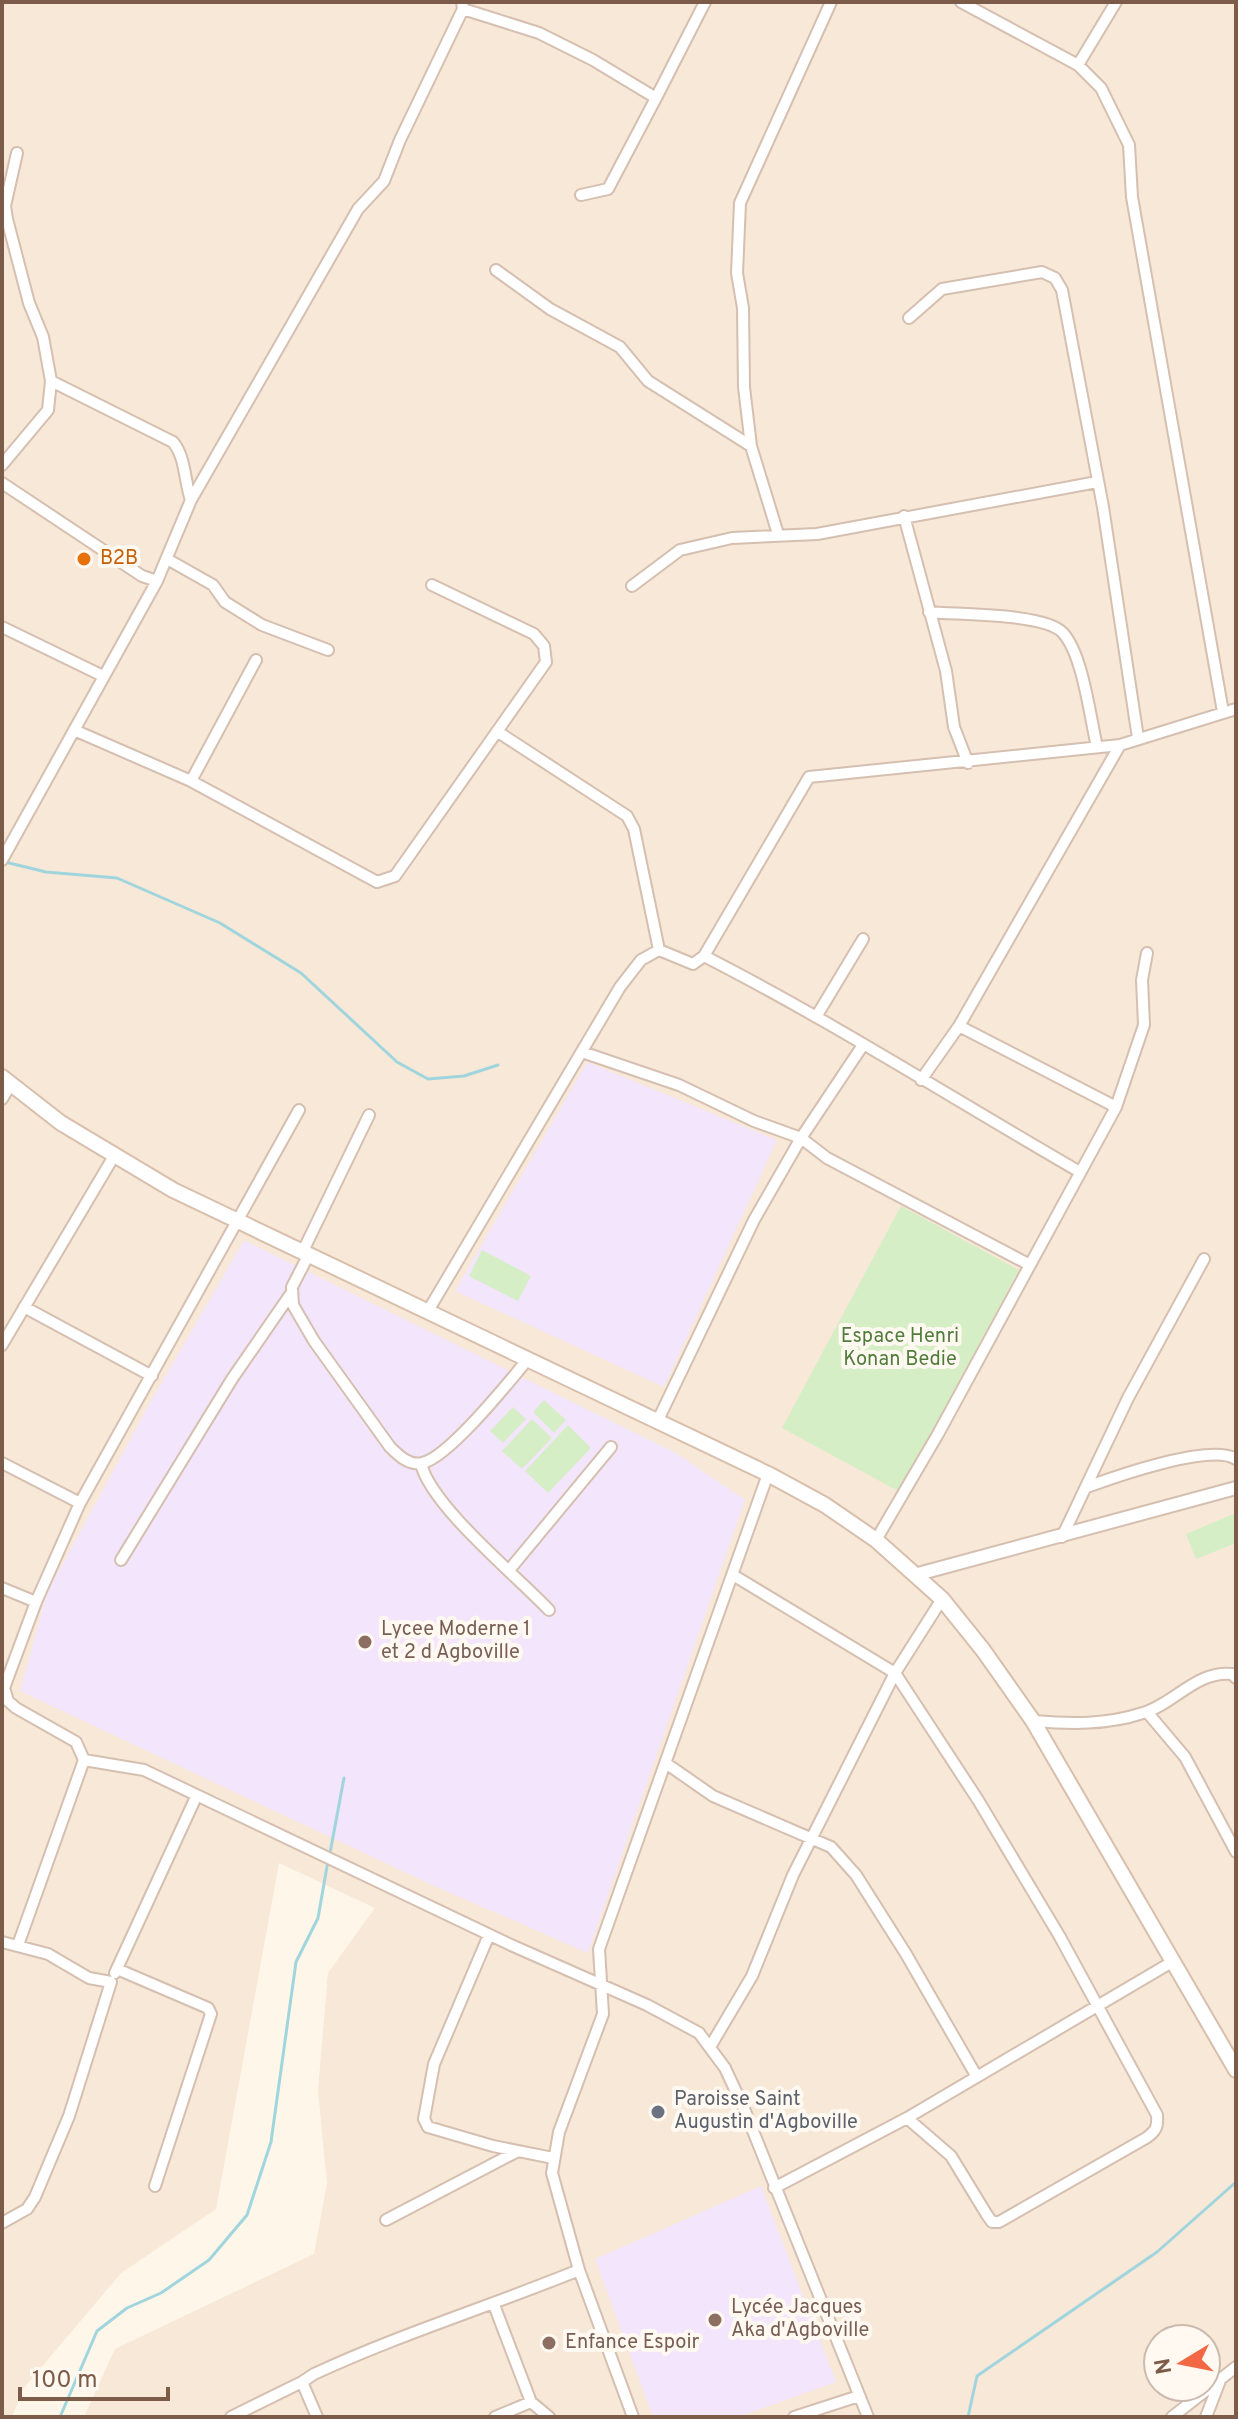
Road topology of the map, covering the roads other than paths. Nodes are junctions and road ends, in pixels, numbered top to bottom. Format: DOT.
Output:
graph roads {
  1 [pos="705,2"];
  2 [pos="831,2"];
  3 [pos="961,2"];
  4 [pos="1116,2"];
  5 [pos="463,6"];
  6 [pos="1078,65"];
  7 [pos="656,98"];
  8 [pos="17,153"];
  9 [pos="581,195"];
  10 [pos="496,270"];
  11 [pos="909,318"];
  12 [pos="51,381"];
  13 [pos="751,446"];
  14 [pos="2,465"];
  15 [pos="1097,482"];
  16 [pos="2,483"];
  17 [pos="191,500"];
  18 [pos="904,516"];
  19 [pos="778,534"];
  20 [pos="167,559"];
  21 [pos="157,581"];
  22 [pos="432,585"];
  23 [pos="632,586"];
  24 [pos="929,612"];
  25 [pos="2,627"];
  26 [pos="328,650"];
  27 [pos="256,660"];
  28 [pos="103,676"];
  29 [pos="1236,709"];
  30 [pos="1223,712"];
  31 [pos="74,730"];
  32 [pos="498,732"];
  33 [pos="1138,738"];
  34 [pos="1120,745"];
  35 [pos="1097,747"];
  36 [pos="968,763"];
  37 [pos="191,781"];
  38 [pos="2,860"];
  39 [pos="863,939"];
  40 [pos="659,950"];
  41 [pos="1147,953"];
  42 [pos="704,956"];
  43 [pos="816,1017"];
  44 [pos="959,1026"];
  45 [pos="863,1045"];
  46 [pos="582,1052"];
  47 [pos="6,1080"];
  48 [pos="921,1080"];
  49 [pos="2,1099"];
  50 [pos="1116,1107"];
  51 [pos="299,1110"];
  52 [pos="369,1115"];
  53 [pos="801,1138"];
  54 [pos="114,1156"];
  55 [pos="1080,1172"];
  56 [pos="238,1223"];
  57 [pos="305,1254"];
  58 [pos="1204,1259"];
  59 [pos="1028,1264"];
  60 [pos="290,1295"];
  61 [pos="24,1307"];
  62 [pos="428,1311"];
  63 [pos="2,1345"];
  64 [pos="528,1359"];
  65 [pos="152,1376"];
  66 [pos="658,1420"];
  67 [pos="611,1447"];
  68 [pos="1236,1459"];
  69 [pos="2,1463"];
  70 [pos="421,1464"];
  71 [pos="768,1474"];
  72 [pos="1087,1487"];
  73 [pos="1236,1488"];
  74 [pos="80,1503"];
  75 [pos="1062,1537"];
  76 [pos="876,1540"];
  77 [pos="121,1560"];
  78 [pos="510,1569"];
  79 [pos="918,1574"];
  80 [pos="733,1575"];
  81 [pos="2,1588"];
  82 [pos="942,1599"];
  83 [pos="36,1602"];
  84 [pos="549,1610"];
  85 [pos="895,1673"];
  86 [pos="1235,1674"];
  87 [pos="1147,1712"];
  88 [pos="1033,1721"];
  89 [pos="84,1760"];
  90 [pos="667,1764"];
  91 [pos="196,1797"];
  92 [pos="813,1839"];
  93 [pos="1236,1852"];
  94 [pos="489,1935"];
  95 [pos="2,1942"];
  96 [pos="18,1945"];
  97 [pos="1172,1962"];
  98 [pos="117,1969"];
  99 [pos="111,1982"];
  100 [pos="603,1987"];
  101 [pos="1097,2009"];
  102 [pos="710,2047"];
  103 [pos="1235,2067"];
  104 [pos="977,2077"];
  105 [pos="907,2118"];
  106 [pos="518,2151"];
  107 [pos="553,2158"];
  108 [pos="155,2186"];
  109 [pos="774,2188"];
  110 [pos="386,2220"];
  111 [pos="2,2223"];
  112 [pos="579,2270"];
  113 [pos="494,2305"];
  114 [pos="302,2382"];
  115 [pos="859,2396"];
  116 [pos="531,2402"];
  117 [pos="1190,2403"];
  118 [pos="231,2417"];
  119 [pos="317,2417"];
  120 [pos="495,2417"];
  121 [pos="549,2417"];
  122 [pos="633,2417"];
  123 [pos="794,2417"];
  124 [pos="868,2417"];
  125 [pos="1172,2417"];
  1 -- 7 [label="street"];
  2 -- 13 [label="street"];
  3 -- 6 [label="street"];
  4 -- 6 [label="street"];
  5 -- 7 [label="street"];
  5 -- 17 [label="street"];
  6 -- 30 [label="street"];
  7 -- 9 [label="street"];
  8 -- 12 [label="street"];
  10 -- 13 [label="street"];
  11 -- 15 [label="street"];
  12 -- 14 [label="street"];
  12 -- 17 [label="street"];
  13 -- 19 [label="street"];
  15 -- 18 [label="street"];
  15 -- 33 [label="street"];
  16 -- 21 [label="street"];
  17 -- 20 [label="street"];
  18 -- 19 [label="street"];
  18 -- 24 [label="street"];
  19 -- 23 [label="street"];
  20 -- 21 [label="street"];
  20 -- 26 [label="street"];
  21 -- 28 [label="street"];
  22 -- 32 [label="street"];
  24 -- 35 [label="street"];
  24 -- 36 [label="street"];
  25 -- 28 [label="street"];
  27 -- 37 [label="street"];
  28 -- 31 [label="street"];
  29 -- 30 [label="street"];
  30 -- 33 [label="street"];
  31 -- 37 [label="street"];
  31 -- 38 [label="street"];
  32 -- 37 [label="street"];
  32 -- 40 [label="street"];
  33 -- 34 [label="street"];
  34 -- 35 [label="street"];
  34 -- 44 [label="street"];
  35 -- 36 [label="street"];
  36 -- 42 [label="street"];
  39 -- 43 [label="street"];
  40 -- 42 [label="street"];
  40 -- 46 [label="street"];
  41 -- 50 [label="street"];
  42 -- 43 [label="street"];
  43 -- 45 [label="street"];
  44 -- 48 [label="street"];
  44 -- 50 [label="street"];
  45 -- 48 [label="street"];
  45 -- 53 [label="street"];
  46 -- 53 [label="street"];
  46 -- 62 [label="street"];
  47 -- 49 [label="street"];
  47 -- 54 [label="main road"];
  48 -- 55 [label="street"];
  50 -- 55 [label="street"];
  51 -- 56 [label="street"];
  52 -- 57 [label="street"];
  53 -- 59 [label="street"];
  53 -- 66 [label="street"];
  54 -- 56 [label="main road"];
  54 -- 61 [label="street"];
  55 -- 59 [label="street"];
  56 -- 57 [label="main road"];
  56 -- 65 [label="street"];
  57 -- 60 [label="street"];
  57 -- 62 [label="main road"];
  58 -- 72 [label="street"];
  59 -- 76 [label="street"];
  60 -- 70 [label="street"];
  60 -- 77 [label="street"];
  61 -- 63 [label="street"];
  61 -- 65 [label="street"];
  62 -- 64 [label="main road"];
  64 -- 66 [label="main road"];
  64 -- 70 [label="street"];
  65 -- 74 [label="street"];
  66 -- 71 [label="main road"];
  67 -- 78 [label="street"];
  68 -- 72 [label="street"];
  69 -- 74 [label="street"];
  70 -- 78 [label="street"];
  71 -- 76 [label="main road"];
  71 -- 80 [label="street"];
  72 -- 75 [label="street"];
  73 -- 75 [label="street"];
  74 -- 83 [label="street"];
  75 -- 79 [label="street"];
  76 -- 79 [label="main road"];
  78 -- 84 [label="street"];
  79 -- 82 [label="main road"];
  80 -- 85 [label="street"];
  80 -- 90 [label="street"];
  81 -- 83 [label="street"];
  82 -- 85 [label="street"];
  82 -- 88 [label="main road"];
  83 -- 89 [label="street"];
  85 -- 92 [label="street"];
  85 -- 101 [label="street"];
  86 -- 87 [label="street"];
  87 -- 88 [label="street"];
  87 -- 93 [label="street"];
  88 -- 97 [label="main road"];
  89 -- 91 [label="street"];
  89 -- 96 [label="street"];
  90 -- 92 [label="street"];
  90 -- 100 [label="street"];
  91 -- 94 [label="street"];
  91 -- 98 [label="street"];
  92 -- 102 [label="street"];
  92 -- 104 [label="street"];
  94 -- 100 [label="street"];
  94 -- 106 [label="street"];
  95 -- 96 [label="street"];
  96 -- 99 [label="street"];
  97 -- 101 [label="street"];
  97 -- 103 [label="main road"];
  98 -- 99 [label="street"];
  98 -- 108 [label="street"];
  99 -- 111 [label="street"];
  100 -- 102 [label="street"];
  100 -- 107 [label="street"];
  101 -- 104 [label="street"];
  101 -- 105 [label="street"];
  102 -- 109 [label="street"];
  104 -- 105 [label="street"];
  105 -- 109 [label="street"];
  106 -- 107 [label="street"];
  106 -- 110 [label="street"];
  107 -- 112 [label="street"];
  109 -- 115 [label="street"];
  112 -- 113 [label="street"];
  112 -- 122 [label="street"];
  113 -- 114 [label="street"];
  113 -- 116 [label="street"];
  114 -- 118 [label="street"];
  114 -- 119 [label="street"];
  115 -- 123 [label="street"];
  115 -- 124 [label="street"];
  116 -- 120 [label="street"];
  116 -- 121 [label="street"];
  117 -- 125 [label="street"];
}
